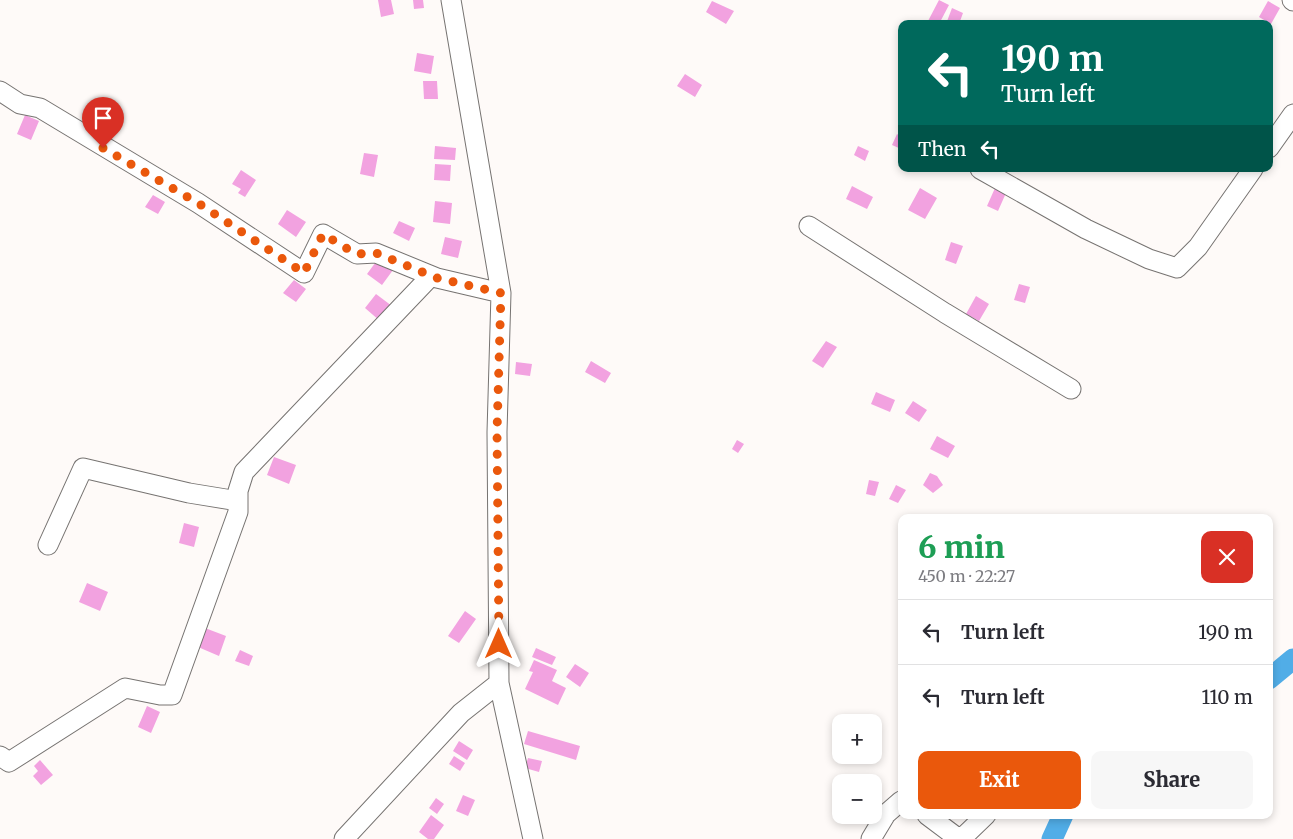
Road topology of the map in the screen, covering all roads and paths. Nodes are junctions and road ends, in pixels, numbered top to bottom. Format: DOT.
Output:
graph roads {
  1 [pos="451,0"];
  2 [pos="0,91"];
  3 [pos="1293,114"];
  4 [pos="1273,142"];
  5 [pos="985,172"];
  6 [pos="1251,172"];
  7 [pos="809,226"];
  8 [pos="431,276"];
  9 [pos="501,293"];
  10 [pos="1071,389"];
  11 [pos="238,501"];
  12 [pos="48,545"];
  13 [pos="499,683"];
  14 [pos="0,756"];
  15 [pos="898,804"];
  16 [pos="932,819"];
  17 [pos="982,819"];
  18 [pos="344,839"];
  19 [pos="533,839"];
  20 [pos="871,839"];
  21 [pos="960,839"];
  1 -- 9 [label="street"];
  2 -- 8 [label="street"];
  3 -- 4 [label="street"];
  5 -- 6 [label="street"];
  7 -- 10 [label="street"];
  8 -- 9 [label="street"];
  8 -- 11 [label="street"];
  9 -- 13 [label="street"];
  11 -- 12 [label="street"];
  11 -- 14 [label="street"];
  13 -- 18 [label="street"];
  13 -- 19 [label="street"];
  15 -- 20 [label="street"];
  16 -- 21 [label="street"];
  17 -- 21 [label="street"];
}
